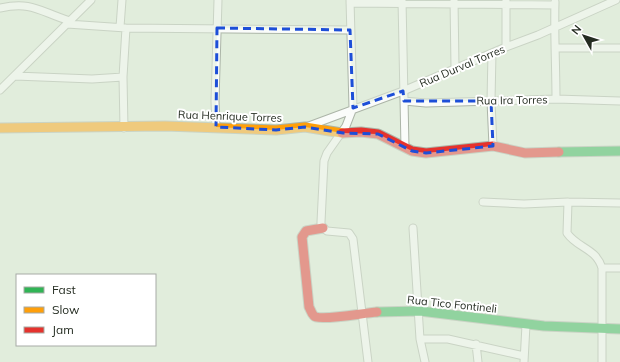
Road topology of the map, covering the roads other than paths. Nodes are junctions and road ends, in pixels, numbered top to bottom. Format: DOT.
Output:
graph roads {
  1 [pos="91,0"];
  2 [pos="122,0"];
  3 [pos="218,0"];
  4 [pos="616,0"];
  5 [pos="402,1"];
  6 [pos="454,1"];
  7 [pos="350,2"];
  8 [pos="506,2"];
  9 [pos="555,2"];
  10 [pos="0,8"];
  11 [pos="68,22"];
  12 [pos="123,28"];
  13 [pos="217,28"];
  14 [pos="553,29"];
  15 [pos="350,30"];
  16 [pos="506,47"];
  17 [pos="556,48"];
  18 [pos="620,48"];
  19 [pos="492,53"];
  20 [pos="455,68"];
  21 [pos="15,76"];
  22 [pos="123,77"];
  23 [pos="0,90"];
  24 [pos="403,91"];
  25 [pos="556,99"];
  26 [pos="491,100"];
  27 [pos="404,101"];
  28 [pos="620,101"];
  29 [pos="353,108"];
  30 [pos="216,127"];
  31 [pos="305,127"];
  32 [pos="0,128"];
  33 [pos="124,128"];
  34 [pos="342,133"];
  35 [pos="492,146"];
  36 [pos="405,148"];
  37 [pos="620,151"];
  38 [pos="483,202"];
  39 [pos="568,202"];
  40 [pos="620,203"];
  41 [pos="323,228"];
  42 [pos="413,228"];
  43 [pos="602,268"];
  44 [pos="620,268"];
  45 [pos="418,311"];
  46 [pos="363,312"];
  47 [pos="526,325"];
  48 [pos="620,328"];
  49 [pos="603,329"];
  50 [pos="420,339"];
  51 [pos="476,344"];
  52 [pos="524,359"];
  53 [pos="368,362"];
  54 [pos="425,362"];
  55 [pos="478,362"];
  56 [pos="602,362"];
  1 -- 11 [label="street"];
  2 -- 12 [label="street"];
  3 -- 13 [label="street"];
  4 -- 14 [label="street, Rua Durval Torres"];
  5 -- 6 [label="street"];
  5 -- 7 [label="street"];
  5 -- 24 [label="street"];
  6 -- 8 [label="street"];
  6 -- 20 [label="street"];
  7 -- 15 [label="street"];
  8 -- 9 [label="street"];
  8 -- 16 [label="street"];
  9 -- 14 [label="street"];
  10 -- 11 [label="street"];
  11 -- 12 [label="street"];
  11 -- 21 [label="street"];
  12 -- 13 [label="street"];
  12 -- 22 [label="street"];
  13 -- 15 [label="street"];
  13 -- 30 [label="street"];
  14 -- 16 [label="street, Rua Durval Torres"];
  14 -- 17 [label="street"];
  15 -- 29 [label="street"];
  16 -- 19 [label="street, Rua Durval Torres"];
  17 -- 18 [label="street"];
  17 -- 25 [label="street"];
  19 -- 20 [label="street, Rua Durval Torres"];
  19 -- 26 [label="street"];
  20 -- 24 [label="street, Rua Durval Torres"];
  21 -- 22 [label="street"];
  21 -- 23 [label="street"];
  22 -- 33 [label="street"];
  24 -- 27 [label="street"];
  24 -- 29 [label="street, Rua Durval Torres"];
  25 -- 26 [label="street, Rua Ira Torres"];
  25 -- 28 [label="street, Rua Ira Torres"];
  26 -- 27 [label="street, Rua Ira Torres"];
  26 -- 35 [label="street"];
  27 -- 36 [label="street"];
  29 -- 31 [label="street, Rua Durval Torres"];
  29 -- 34 [label="street"];
  30 -- 31 [label="street, Rua Henrique Torres"];
  30 -- 33 [label="street, Rua Henrique Torres"];
  31 -- 34 [label="street, Rua Henrique Torres"];
  32 -- 33 [label="street, Rua Henrique Torres"];
  34 -- 36 [label="street, Rua Henrique Torres"];
  34 -- 41 [label="street"];
  35 -- 36 [label="street, Rua Henrique Torres"];
  35 -- 37 [label="street, Rua Henrique Torres"];
  38 -- 39 [label="street"];
  39 -- 40 [label="street"];
  39 -- 43 [label="street"];
  41 -- 46 [label="street"];
  41 -- 46 [label="street, Rua Tico Fontineli"];
  42 -- 45 [label="street"];
  43 -- 44 [label="street"];
  43 -- 49 [label="street"];
  45 -- 46 [label="street, Rua Tico Fontineli"];
  45 -- 47 [label="street, Rua Tico Fontineli"];
  45 -- 50 [label="street"];
  46 -- 53 [label="street"];
  47 -- 49 [label="street, Rua Tico Fontineli"];
  47 -- 52 [label="street"];
  48 -- 49 [label="street, Rua Tico Fontineli"];
  49 -- 56 [label="street"];
  50 -- 51 [label="street"];
  50 -- 54 [label="street"];
  51 -- 52 [label="street"];
  51 -- 55 [label="street"];
}
